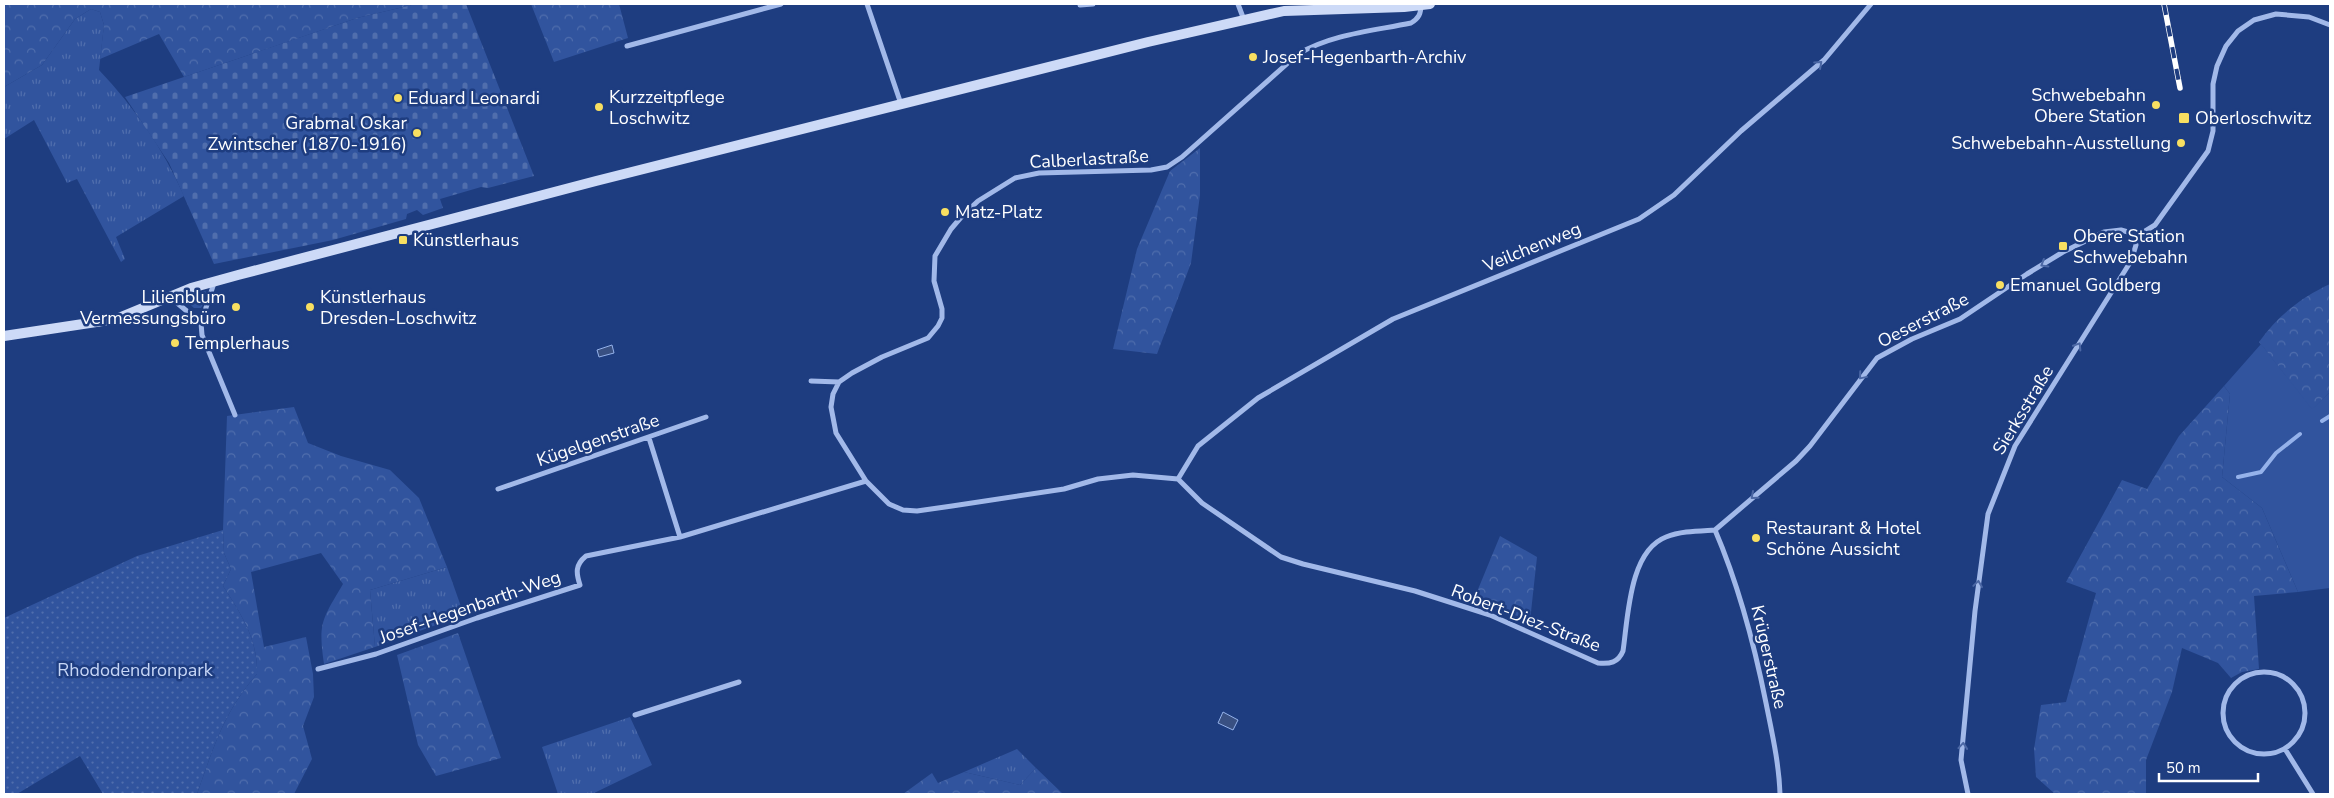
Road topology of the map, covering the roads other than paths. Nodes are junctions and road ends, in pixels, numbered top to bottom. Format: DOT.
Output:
graph roads {
  1 [pos="782,4"];
  2 [pos="867,4"];
  3 [pos="1092,4"];
  4 [pos="1238,4"];
  5 [pos="1424,4"];
  6 [pos="1871,4"];
  7 [pos="1080,5"];
  8 [pos="1244,20"];
  9 [pos="2330,25"];
  10 [pos="627,46"];
  11 [pos="901,105"];
  12 [pos="2134,238"];
  13 [pos="214,282"];
  14 [pos="170,297"];
  15 [pos="201,323"];
  16 [pos="4,336"];
  17 [pos="811,381"];
  18 [pos="838,382"];
  19 [pos="235,415"];
  20 [pos="706,417"];
  21 [pos="648,438"];
  22 [pos="1178,479"];
  23 [pos="866,481"];
  24 [pos="498,489"];
  25 [pos="1715,530"];
  26 [pos="680,537"];
  27 [pos="318,669"];
  28 [pos="739,682"];
  29 [pos="635,715"];
  30 [pos="2285,749"];
  31 [pos="1780,794"];
  32 [pos="1968,794"];
  33 [pos="2313,794"];
  1 -- 10 [label="street"];
  2 -- 11 [label="street"];
  3 -- 7 [label="street"];
  4 -- 8 [label="street"];
  5 -- 8 [label="main road"];
  5 -- 18 [label="street, Calberlastraße"];
  22 -- 6 [label="street, Veilchenweg, one-way"];
  8 -- 11 [label="main road"];
  9 -- 12 [label="street"];
  11 -- 13 [label="main road"];
  12 -- 25 [label="street, Oeserstraße, one-way"];
  32 -- 12 [label="street, Sierksstraße, one-way"];
  13 -- 14 [label="main road"];
  13 -- 15 [label="street"];
  14 -- 15 [label="street"];
  14 -- 16 [label="main road"];
  15 -- 19 [label="street"];
  17 -- 18 [label="street"];
  18 -- 23 [label="street"];
  20 -- 21 [label="street, Kügelgenstraße"];
  21 -- 24 [label="street, Kügelgenstraße"];
  21 -- 26 [label="street"];
  22 -- 23 [label="street"];
  22 -- 25 [label="street, Robert-Diez-Straße"];
  23 -- 26 [label="street, Josef-Hegenbarth-Weg"];
  25 -- 31 [label="street, Krügerstraße"];
  26 -- 27 [label="street, Josef-Hegenbarth-Weg"];
  28 -- 29 [label="street"];
  30 -- 30 [label="street"];
  30 -- 33 [label="street"];
}
